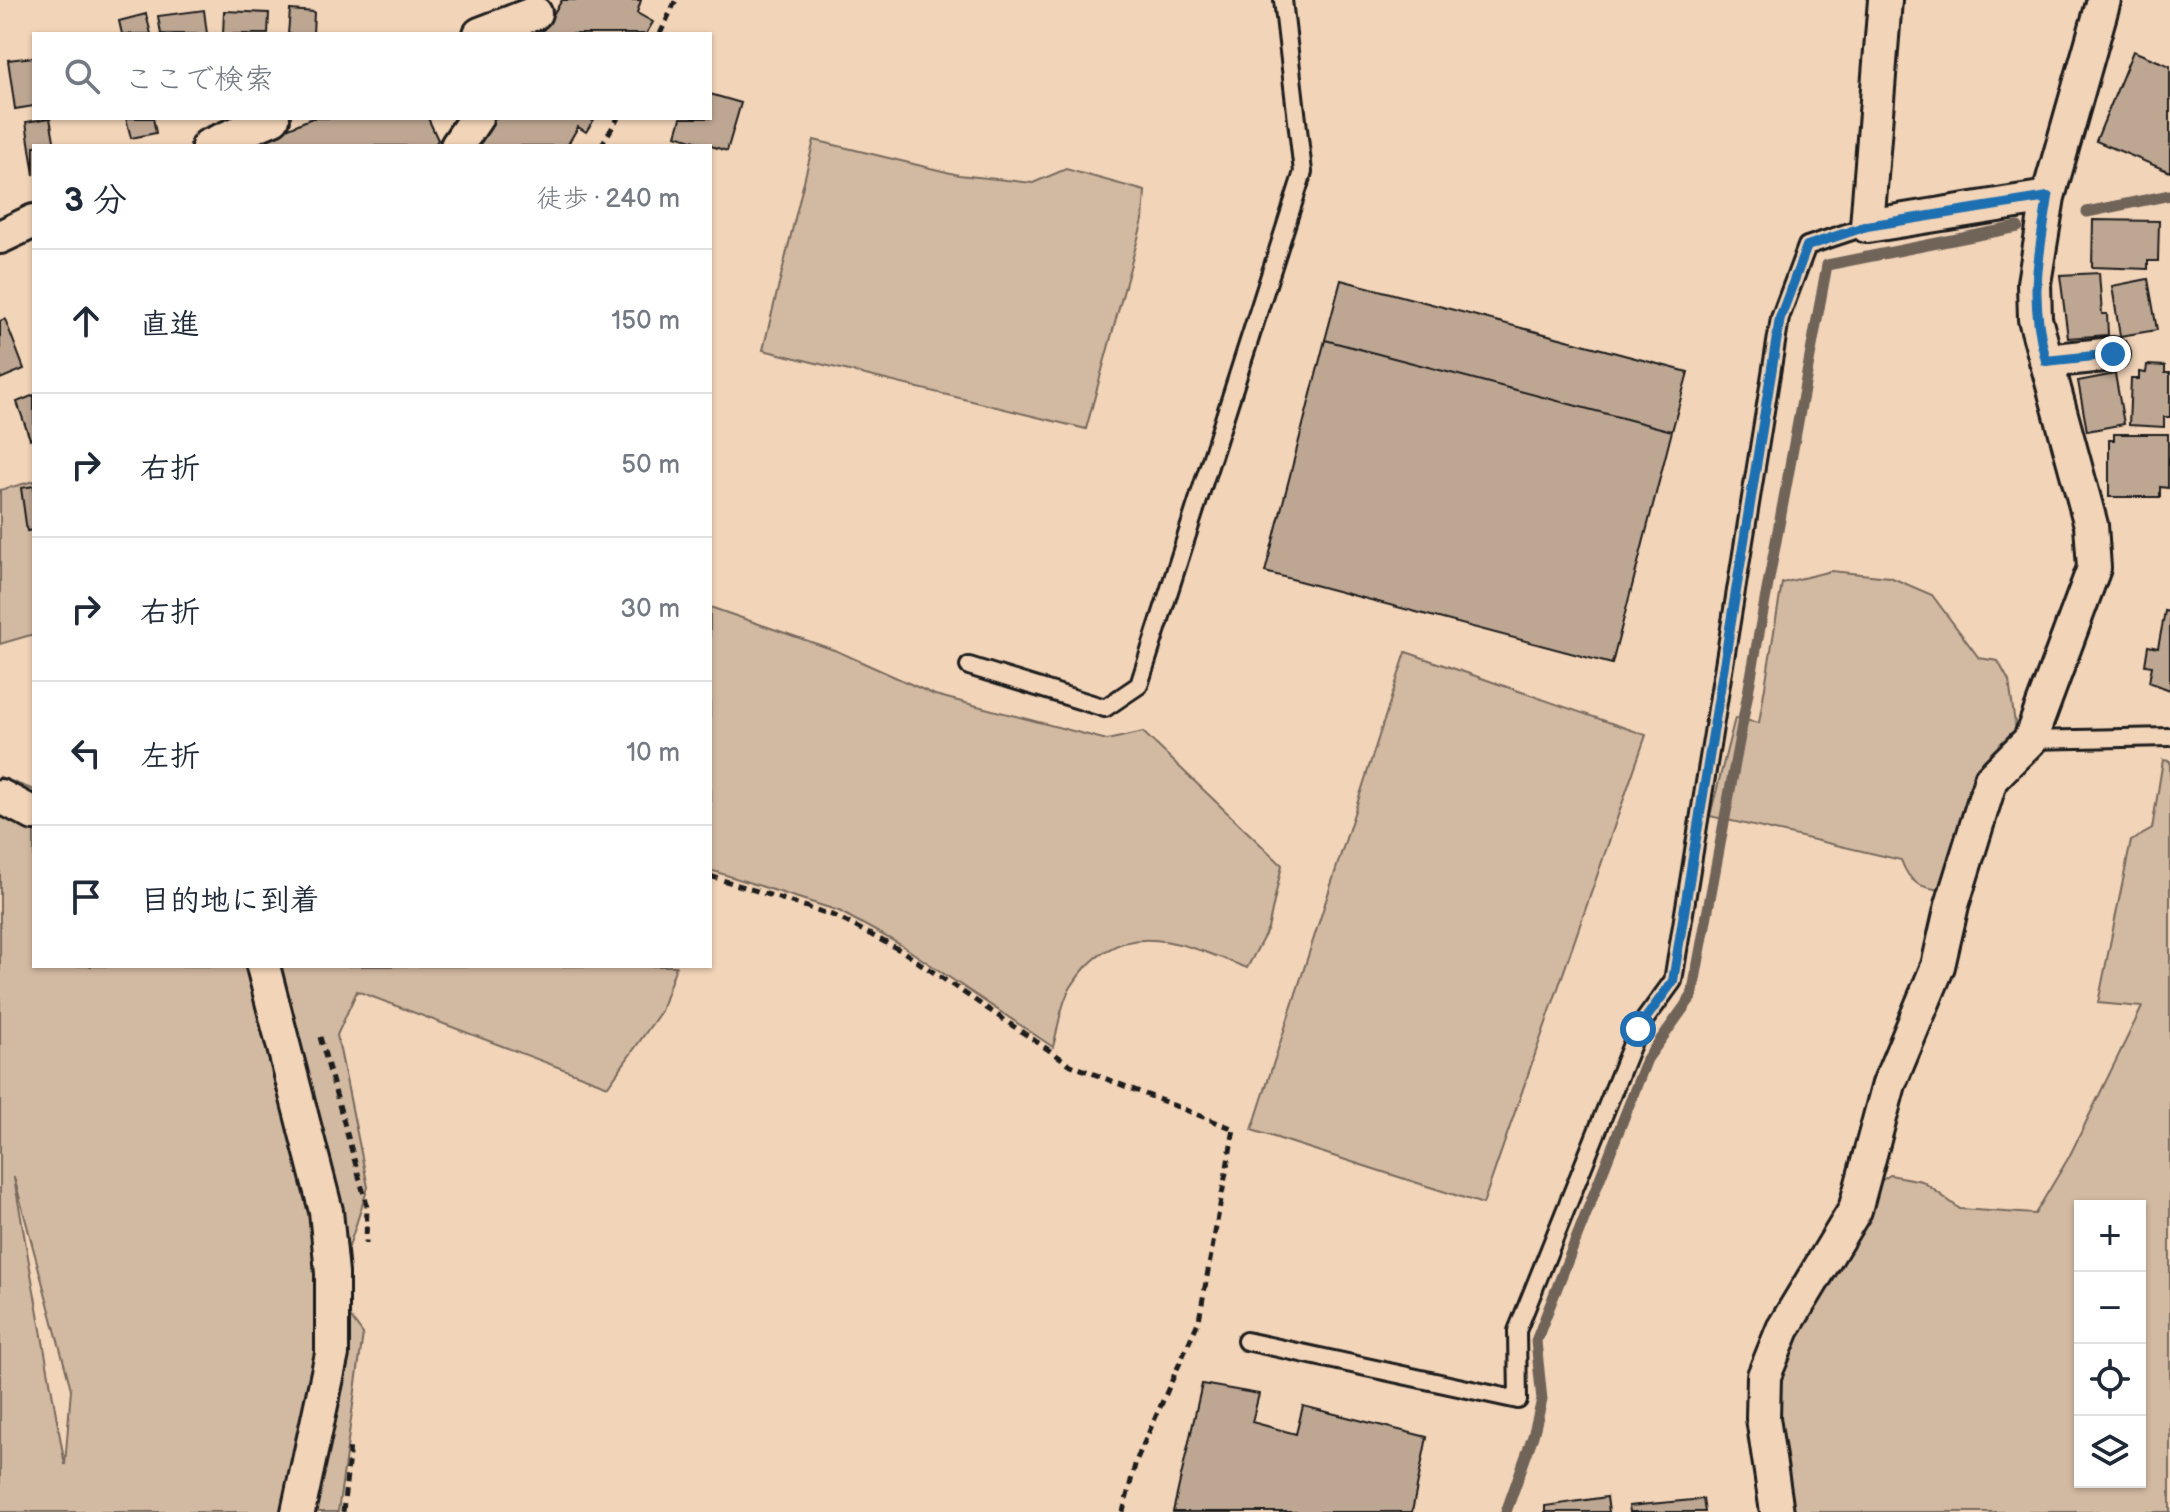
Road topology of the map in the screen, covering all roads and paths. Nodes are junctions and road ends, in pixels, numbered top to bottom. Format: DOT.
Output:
graph roads {
  1 [pos="676,0"];
  2 [pos="1283,0"];
  3 [pos="1885,0"];
  4 [pos="2104,0"];
  5 [pos="533,16"];
  6 [pos="486,32"];
  7 [pos="661,32"];
  8 [pos="268,120"];
  9 [pos="475,120"];
  10 [pos="617,120"];
  11 [pos="213,144"];
  12 [pos="458,144"];
  13 [pos="602,144"];
  14 [pos="2048,197"];
  15 [pos="32,222"];
  16 [pos="1867,226"];
  17 [pos="0,237"];
  18 [pos="2113,354"];
  19 [pos="2046,361"];
  20 [pos="969,666"];
  21 [pos="2170,737"];
  22 [pos="2030,740"];
  23 [pos="0,796"];
  24 [pos="32,813"];
  25 [pos="712,877"];
  26 [pos="264,968"];
  27 [pos="1246,1341"];
  28 [pos="298,1512"];
  29 [pos="1123,1512"];
  30 [pos="1777,1512"];
  1 -- 7 [label="path"];
  2 -- 20 [label="lane"];
  3 -- 16 [label="street"];
  4 -- 14 [label="street"];
  5 -- 6 [label="street"];
  8 -- 11 [label="street"];
  9 -- 12 [label="street"];
  10 -- 13 [label="path"];
  14 -- 16 [label="street"];
  14 -- 19 [label="street"];
  15 -- 17 [label="street"];
  16 -- 27 [label="lane"];
  18 -- 19 [label="street"];
  19 -- 22 [label="street"];
  21 -- 22 [label="lane"];
  22 -- 30 [label="street"];
  23 -- 24 [label="street"];
  25 -- 29 [label="path"];
  26 -- 28 [label="street"];
}
